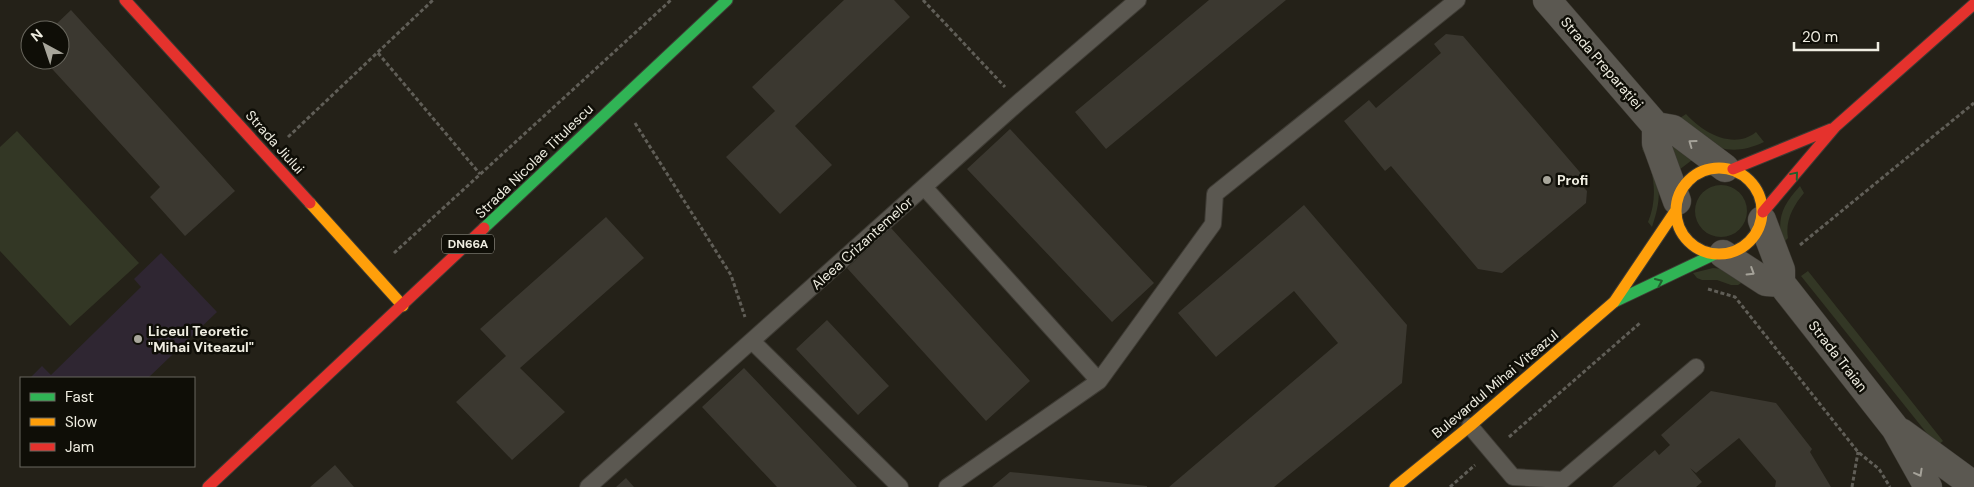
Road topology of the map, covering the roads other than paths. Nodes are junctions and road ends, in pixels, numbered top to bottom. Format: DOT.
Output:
graph roads {
  1 [pos="125,0"];
  2 [pos="727,0"];
  3 [pos="1138,0"];
  4 [pos="1457,0"];
  5 [pos="1547,0"];
  6 [pos="1974,4"];
  7 [pos="1656,126"];
  8 [pos="1835,127"];
  9 [pos="1729,168"];
  10 [pos="924,187"];
  11 [pos="1676,206"];
  12 [pos="1763,216"];
  13 [pos="1719,254"];
  14 [pos="1781,283"];
  15 [pos="1614,302"];
  16 [pos="403,306"];
  17 [pos="752,341"];
  18 [pos="1696,367"];
  19 [pos="1099,382"];
  20 [pos="1470,426"];
  21 [pos="1895,428"];
  22 [pos="1566,483"];
  23 [pos="1969,485"];
  24 [pos="208,487"];
  25 [pos="588,487"];
  26 [pos="900,487"];
  27 [pos="947,487"];
  28 [pos="1395,487"];
  29 [pos="1928,487"];
  1 -- 16 [label="main road, Strada Jiului"];
  2 -- 16 [label="main road, Strada Nicolae Titulescu / DN66A"];
  3 -- 10 [label="lane, Aleea Crizantemelor"];
  4 -- 19 [label="lane"];
  5 -- 7 [label="street, Strada Preparației"];
  6 -- 8 [label="main road"];
  9 -- 7 [label="street, one-way"];
  7 -- 11 [label="street"];
  8 -- 9 [label="main road"];
  12 -- 8 [label="main road, one-way"];
  9 -- 11 [label="main road"];
  9 -- 12 [label="main road"];
  10 -- 17 [label="lane, Aleea Crizantemelor"];
  10 -- 19 [label="lane"];
  11 -- 13 [label="main road"];
  11 -- 15 [label="main road, Bulevardul Mihai Viteazul"];
  12 -- 13 [label="main road"];
  12 -- 14 [label="street, Strada Traian"];
  13 -- 14 [label="street, one-way"];
  15 -- 13 [label="main road, Bulevardul Mihai Viteazul, one-way"];
  14 -- 21 [label="street, Strada Traian"];
  15 -- 20 [label="main road, Bulevardul Mihai Viteazul"];
  16 -- 24 [label="main road, Strada Nicolae Titulescu / DN66A"];
  17 -- 25 [label="lane, Aleea Crizantemelor"];
  17 -- 26 [label="lane"];
  18 -- 22 [label="lane"];
  19 -- 27 [label="lane"];
  20 -- 22 [label="lane"];
  20 -- 28 [label="main road, Bulevardul Mihai Viteazul"];
  21 -- 23 [label="street, Strada Traian"];
  21 -- 29 [label="street, Strada Traian, one-way"];
}
